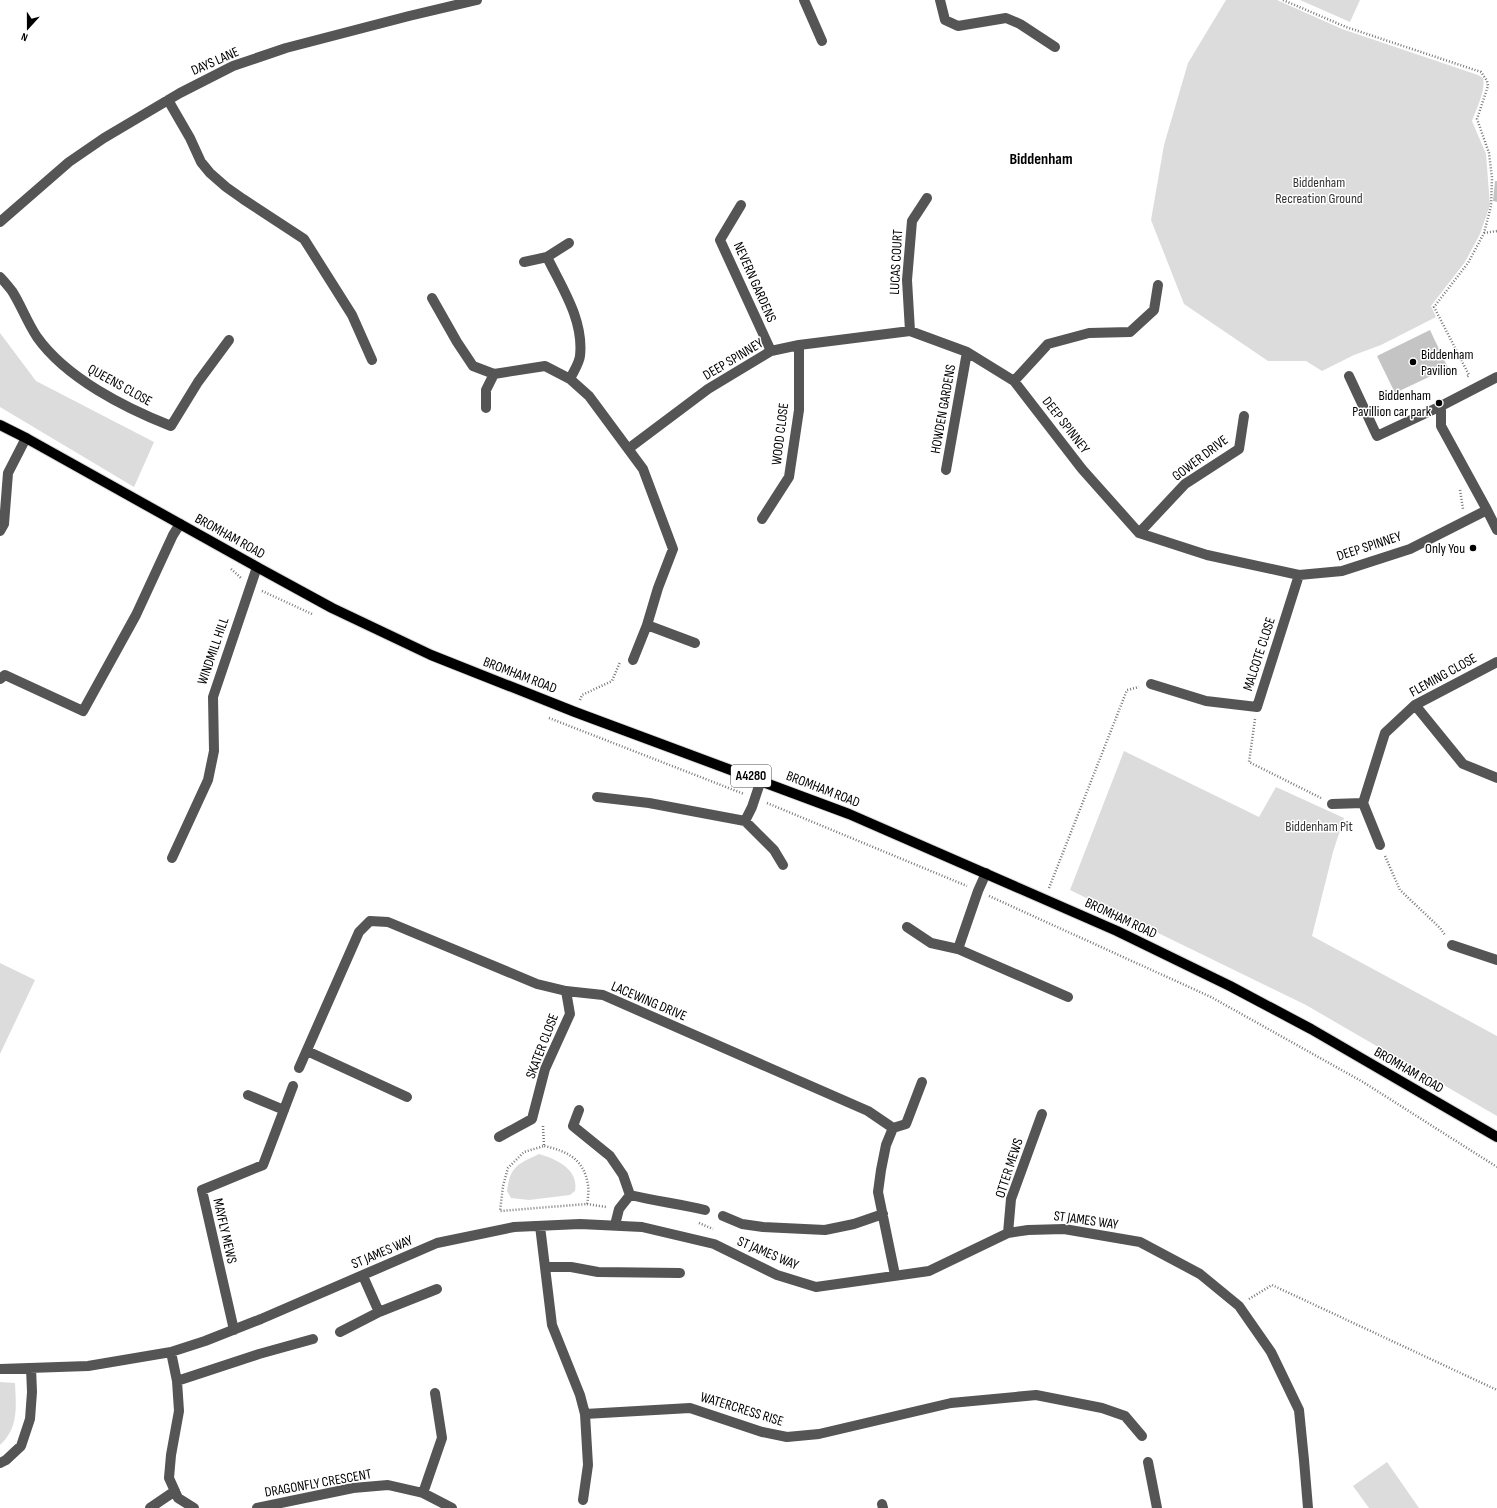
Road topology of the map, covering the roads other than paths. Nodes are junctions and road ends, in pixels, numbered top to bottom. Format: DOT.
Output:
graph roads {
  1 [pos="477,0"];
  2 [pos="804,0"];
  3 [pos="940,0"];
  4 [pos="822,42"];
  5 [pos="1055,46"];
  6 [pos="168,100"];
  7 [pos="927,198"];
  8 [pos="741,205"];
  9 [pos="0,222"];
  10 [pos="569,243"];
  11 [pos="547,257"];
  12 [pos="524,262"];
  13 [pos="0,277"];
  14 [pos="1158,284"];
  15 [pos="432,298"];
  16 [pos="910,331"];
  17 [pos="230,340"];
  18 [pos="799,345"];
  19 [pos="771,351"];
  20 [pos="967,352"];
  21 [pos="372,360"];
  22 [pos="494,374"];
  23 [pos="1349,376"];
  24 [pos="1497,377"];
  25 [pos="570,379"];
  26 [pos="1014,381"];
  27 [pos="1441,406"];
  28 [pos="486,408"];
  29 [pos="1244,416"];
  30 [pos="0,425"];
  31 [pos="26,438"];
  32 [pos="628,449"];
  33 [pos="946,470"];
  34 [pos="1487,510"];
  35 [pos="762,519"];
  36 [pos="180,524"];
  37 [pos="1497,530"];
  38 [pos="0,531"];
  39 [pos="1139,533"];
  40 [pos="257,567"];
  41 [pos="1299,575"];
  42 [pos="648,625"];
  43 [pos="695,643"];
  44 [pos="633,660"];
  45 [pos="1497,662"];
  46 [pos="0,678"];
  47 [pos="1151,684"];
  48 [pos="1415,705"];
  49 [pos="1497,778"];
  50 [pos="760,780"];
  51 [pos="597,797"];
  52 [pos="1363,803"];
  53 [pos="1332,804"];
  54 [pos="745,821"];
  55 [pos="1380,844"];
  56 [pos="172,858"];
  57 [pos="783,866"];
  58 [pos="986,873"];
  59 [pos="907,927"];
  60 [pos="1452,945"];
  61 [pos="958,949"];
  62 [pos="1497,960"];
  63 [pos="566,991"];
  64 [pos="1068,997"];
  65 [pos="307,1050"];
  66 [pos="299,1068"];
  67 [pos="922,1082"];
  68 [pos="293,1086"];
  69 [pos="248,1095"];
  70 [pos="407,1097"];
  71 [pos="284,1110"];
  72 [pos="579,1110"];
  73 [pos="1042,1114"];
  74 [pos="893,1128"];
  75 [pos="499,1137"];
  76 [pos="1497,1137"];
  77 [pos="630,1194"];
  78 [pos="705,1210"];
  79 [pos="883,1214"];
  80 [pos="723,1216"];
  81 [pos="615,1225"];
  82 [pos="540,1226"];
  83 [pos="1008,1233"];
  84 [pos="545,1267"];
  85 [pos="680,1273"];
  86 [pos="895,1275"];
  87 [pos="363,1276"];
  88 [pos="437,1289"];
  89 [pos="379,1312"];
  90 [pos="234,1330"];
  91 [pos="340,1332"];
  92 [pos="313,1339"];
  93 [pos="171,1352"];
  94 [pos="31,1368"];
  95 [pos="0,1369"];
  96 [pos="177,1381"];
  97 [pos="435,1394"];
  98 [pos="585,1414"];
  99 [pos="1142,1436"];
  100 [pos="1148,1462"];
  101 [pos="0,1464"];
  102 [pos="175,1491"];
  103 [pos="423,1493"];
  104 [pos="583,1500"];
  105 [pos="274,1506"];
  106 [pos="150,1508"];
  107 [pos="194,1508"];
  108 [pos="257,1508"];
  109 [pos="452,1508"];
  110 [pos="1157,1508"];
  111 [pos="1308,1508"];
  1 -- 6 [label="street, DAYS LANE"];
  2 -- 4 [label="street"];
  3 -- 5 [label="street"];
  6 -- 9 [label="street, DAYS LANE"];
  6 -- 21 [label="street"];
  7 -- 16 [label="street, LUCAS COURT"];
  8 -- 19 [label="street, NEVERN GARDENS"];
  10 -- 11 [label="street"];
  11 -- 12 [label="street"];
  11 -- 25 [label="street"];
  13 -- 17 [label="street, QUEENS CLOSE"];
  14 -- 26 [label="street"];
  15 -- 22 [label="street"];
  16 -- 18 [label="street, DEEP SPINNEY"];
  16 -- 20 [label="street, DEEP SPINNEY"];
  18 -- 19 [label="street, DEEP SPINNEY"];
  18 -- 35 [label="street, WOOD CLOSE"];
  19 -- 32 [label="street, DEEP SPINNEY"];
  20 -- 26 [label="street, DEEP SPINNEY"];
  20 -- 33 [label="street, HOWDEN GARDENS"];
  22 -- 25 [label="street"];
  22 -- 28 [label="street"];
  23 -- 27 [label="street"];
  24 -- 27 [label="street"];
  25 -- 32 [label="street"];
  26 -- 39 [label="street, DEEP SPINNEY"];
  27 -- 34 [label="street"];
  29 -- 39 [label="street, GOWER DRIVE"];
  30 -- 31 [label="main road, BROMHAM ROAD / A4280"];
  31 -- 36 [label="main road, BROMHAM ROAD / A4280"];
  31 -- 38 [label="street"];
  32 -- 42 [label="street"];
  34 -- 37 [label="street"];
  34 -- 41 [label="street, DEEP SPINNEY"];
  36 -- 40 [label="main road, BROMHAM ROAD / A4280"];
  36 -- 46 [label="street"];
  39 -- 41 [label="street, DEEP SPINNEY"];
  40 -- 50 [label="main road, BROMHAM ROAD / A4280"];
  40 -- 56 [label="street, WINDMILL HILL"];
  41 -- 47 [label="street, MALCOTE CLOSE"];
  42 -- 43 [label="street"];
  42 -- 44 [label="street"];
  45 -- 48 [label="street, FLEMING CLOSE"];
  48 -- 49 [label="street"];
  48 -- 52 [label="street, FLEMING CLOSE"];
  50 -- 54 [label="street"];
  50 -- 58 [label="main road, BROMHAM ROAD / A4280"];
  51 -- 54 [label="street"];
  52 -- 53 [label="street"];
  52 -- 55 [label="street"];
  54 -- 57 [label="street"];
  58 -- 61 [label="street"];
  58 -- 76 [label="main road, BROMHAM ROAD / A4280"];
  59 -- 61 [label="street"];
  60 -- 62 [label="street"];
  61 -- 64 [label="street"];
  63 -- 65 [label="street, LACEWING DRIVE"];
  63 -- 74 [label="street, LACEWING DRIVE"];
  63 -- 75 [label="street, SKATER CLOSE"];
  65 -- 66 [label="street, LACEWING DRIVE"];
  65 -- 70 [label="street"];
  67 -- 74 [label="street"];
  68 -- 71 [label="street, MAYFLY MEWS"];
  69 -- 71 [label="street"];
  71 -- 90 [label="street, MAYFLY MEWS"];
  72 -- 77 [label="street"];
  73 -- 83 [label="street, OTTER MEWS"];
  74 -- 79 [label="street"];
  77 -- 78 [label="street"];
  77 -- 81 [label="street"];
  79 -- 80 [label="street"];
  79 -- 86 [label="street"];
  81 -- 82 [label="street, ST JAMES WAY"];
  81 -- 86 [label="street, ST JAMES WAY"];
  82 -- 84 [label="street"];
  82 -- 87 [label="street, ST JAMES WAY"];
  83 -- 86 [label="street, ST JAMES WAY"];
  83 -- 111 [label="street, ST JAMES WAY"];
  84 -- 85 [label="street"];
  84 -- 98 [label="street"];
  87 -- 89 [label="street"];
  87 -- 90 [label="street, ST JAMES WAY"];
  88 -- 89 [label="street"];
  89 -- 91 [label="street"];
  90 -- 93 [label="street, ST JAMES WAY"];
  92 -- 96 [label="street"];
  93 -- 94 [label="street, ST JAMES WAY"];
  93 -- 96 [label="street"];
  94 -- 95 [label="street, ST JAMES WAY"];
  94 -- 101 [label="street"];
  96 -- 102 [label="street"];
  97 -- 103 [label="street"];
  98 -- 99 [label="street, WATERCRESS RISE"];
  98 -- 104 [label="street"];
  100 -- 110 [label="street"];
  102 -- 106 [label="street"];
  102 -- 107 [label="street"];
  103 -- 105 [label="street, DRAGONFLY CRESCENT"];
  103 -- 109 [label="street, DRAGONFLY CRESCENT"];
  105 -- 108 [label="street, DRAGONFLY CRESCENT"];
}
